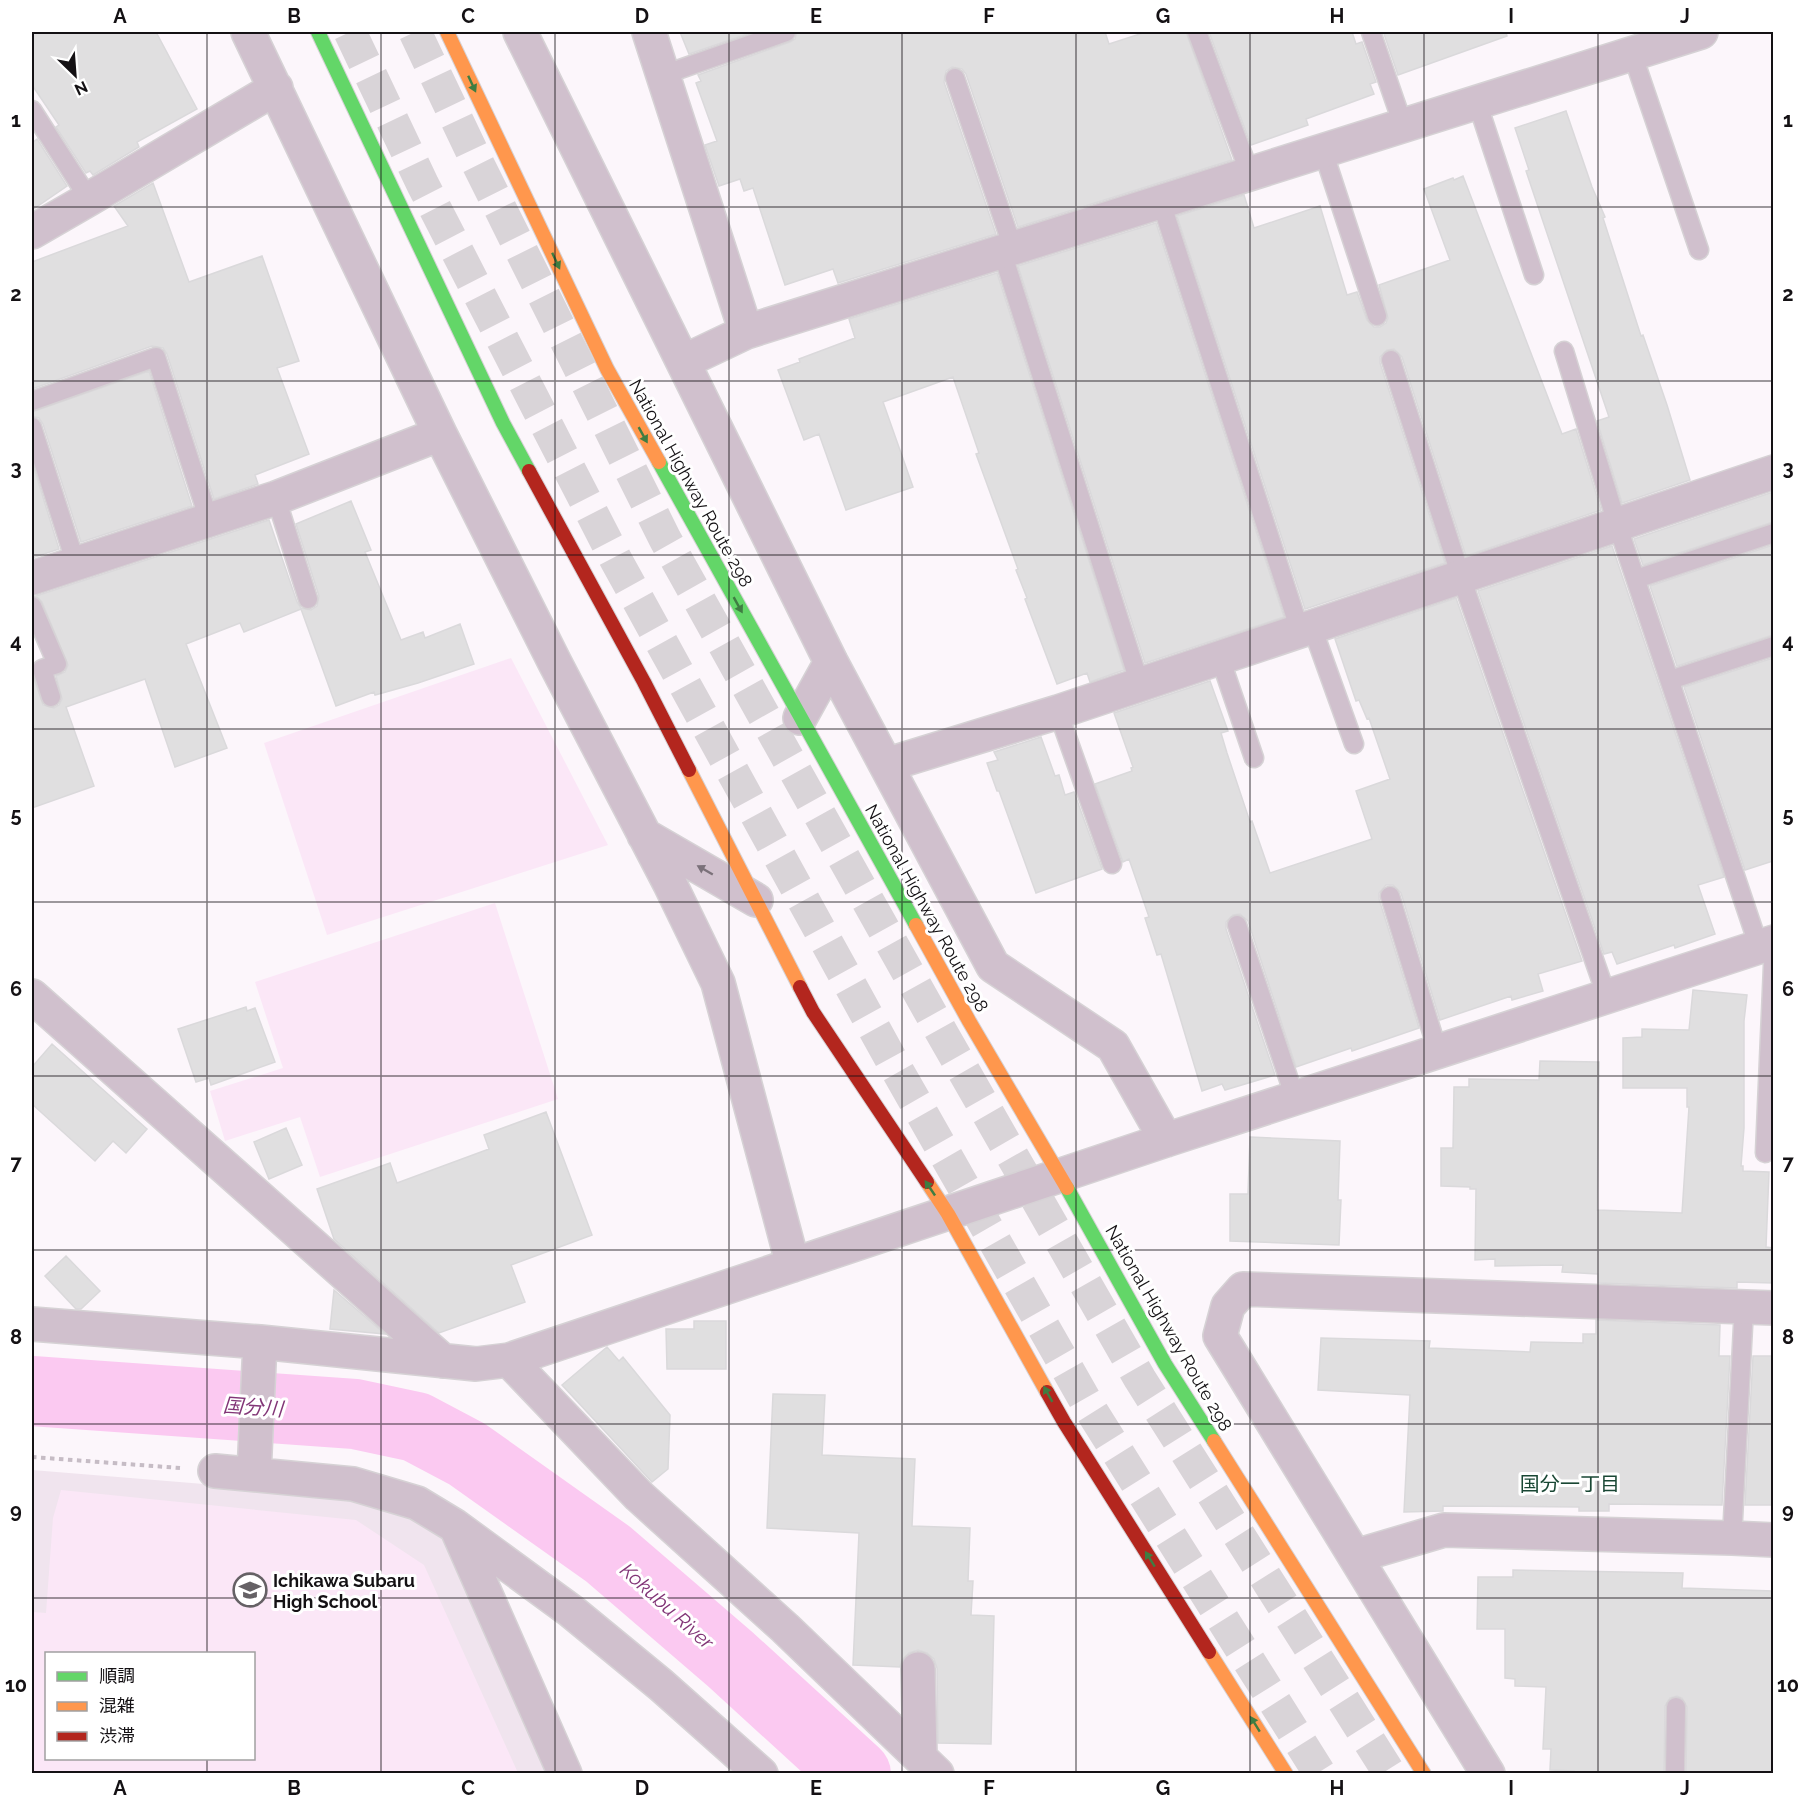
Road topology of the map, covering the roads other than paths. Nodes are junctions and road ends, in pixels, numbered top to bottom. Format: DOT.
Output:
graph roads {
  1 [pos="318,32"];
  2 [pos="447,32"];
  3 [pos="520,32"];
  4 [pos="649,32"];
  5 [pos="786,32"];
  6 [pos="1197,32"];
  7 [pos="1371,32"];
  8 [pos="1701,32"];
  9 [pos="253,36"];
  10 [pos="1632,53"];
  11 [pos="663,75"];
  12 [pos="956,78"];
  13 [pos="276,88"];
  14 [pos="1477,102"];
  15 [pos="32,110"];
  16 [pos="1403,125"];
  17 [pos="1323,151"];
  18 [pos="1250,174"];
  19 [pos="89,200"];
  20 [pos="1161,202"];
  21 [pos="32,232"];
  22 [pos="1007,250"];
  23 [pos="1699,250"];
  24 [pos="1534,275"];
  25 [pos="1377,316"];
  26 [pos="746,332"];
  27 [pos="1564,351"];
  28 [pos="1391,360"];
  29 [pos="683,362"];
  30 [pos="32,402"];
  31 [pos="32,427"];
  32 [pos="440,434"];
  33 [pos="1773,472"];
  34 [pos="276,498"];
  35 [pos="208,520"];
  36 [pos="1617,524"];
  37 [pos="1773,533"];
  38 [pos="76,564"];
  39 [pos="1461,577"];
  40 [pos="32,578"];
  41 [pos="1636,579"];
  42 [pos="308,599"];
  43 [pos="32,606"];
  44 [pos="1306,629"];
  45 [pos="1773,646"];
  46 [pos="1220,658"];
  47 [pos="831,662"];
  48 [pos="1670,680"];
  49 [pos="1140,685"];
  50 [pos="51,696"];
  51 [pos="1058,712"];
  52 [pos="800,718"];
  53 [pos="1354,744"];
  54 [pos="1254,758"];
  55 [pos="886,765"];
  56 [pos="642,834"];
  57 [pos="1112,864"];
  58 [pos="1390,896"];
  59 [pos="756,900"];
  60 [pos="1237,925"];
  61 [pos="1769,944"];
  62 [pos="32,996"];
  63 [pos="1607,997"];
  64 [pos="1438,1052"];
  65 [pos="1295,1098"];
  66 [pos="1166,1140"];
  67 [pos="1765,1153"];
  68 [pos="1060,1175"];
  69 [pos="948,1214"];
  70 [pos="793,1265"];
  71 [pos="1759,1308"];
  72 [pos="32,1324"];
  73 [pos="259,1349"];
  74 [pos="509,1360"];
  75 [pos="442,1361"];
  76 [pos="254,1464"];
  77 [pos="216,1471"];
  78 [pos="455,1526"];
  79 [pos="1732,1538"];
  80 [pos="1773,1540"];
  81 [pos="1356,1556"];
  82 [pos="918,1669"];
  83 [pos="1676,1707"];
  84 [pos="929,1764"];
  85 [pos="565,1773"];
  86 [pos="761,1773"];
  87 [pos="1286,1773"];
  88 [pos="1424,1773"];
  89 [pos="1488,1773"];
  90 [pos="1675,1773"];
  1 -- 59 [label="highway"];
  2 -- 52 [label="highway, National Highway Route 298, one-way"];
  3 -- 29 [label="street"];
  4 -- 11 [label="street"];
  5 -- 11 [label="lane"];
  6 -- 18 [label="lane"];
  7 -- 16 [label="lane"];
  8 -- 10 [label="street"];
  9 -- 13 [label="street"];
  10 -- 14 [label="street"];
  10 -- 23 [label="lane"];
  11 -- 26 [label="street"];
  12 -- 22 [label="lane"];
  13 -- 19 [label="street"];
  13 -- 32 [label="street"];
  14 -- 16 [label="street"];
  14 -- 24 [label="lane"];
  15 -- 19 [label="lane"];
  16 -- 17 [label="street"];
  17 -- 18 [label="street"];
  17 -- 25 [label="lane"];
  18 -- 20 [label="street"];
  19 -- 21 [label="street"];
  20 -- 22 [label="street"];
  20 -- 44 [label="lane"];
  22 -- 26 [label="street"];
  22 -- 49 [label="lane"];
  26 -- 29 [label="street"];
  27 -- 36 [label="lane"];
  28 -- 39 [label="lane"];
  29 -- 47 [label="street"];
  30 -- 35 [label="lane"];
  31 -- 38 [label="lane"];
  32 -- 34 [label="street"];
  32 -- 56 [label="street"];
  33 -- 36 [label="street"];
  34 -- 35 [label="street"];
  34 -- 42 [label="lane"];
  35 -- 38 [label="street"];
  36 -- 39 [label="street"];
  36 -- 41 [label="lane"];
  37 -- 41 [label="lane"];
  38 -- 40 [label="street"];
  39 -- 44 [label="street"];
  39 -- 63 [label="lane"];
  41 -- 48 [label="lane"];
  43 -- 50 [label="lane"];
  44 -- 46 [label="street"];
  44 -- 53 [label="lane"];
  45 -- 48 [label="lane"];
  46 -- 49 [label="street"];
  46 -- 54 [label="lane"];
  47 -- 52 [label="street"];
  47 -- 55 [label="street"];
  48 -- 61 [label="lane"];
  49 -- 51 [label="street"];
  51 -- 55 [label="street"];
  51 -- 57 [label="lane"];
  52 -- 68 [label="highway, National Highway Route 298"];
  55 -- 66 [label="street"];
  59 -- 56 [label="street, one-way"];
  56 -- 70 [label="street"];
  58 -- 64 [label="lane"];
  69 -- 59 [label="highway, one-way"];
  60 -- 65 [label="lane"];
  61 -- 63 [label="street"];
  61 -- 67 [label="lane"];
  62 -- 75 [label="street"];
  63 -- 64 [label="street"];
  64 -- 65 [label="street"];
  65 -- 66 [label="street"];
  66 -- 68 [label="street"];
  68 -- 69 [label="street"];
  68 -- 88 [label="highway, National Highway Route 298"];
  69 -- 70 [label="street"];
  87 -- 69 [label="highway, one-way"];
  70 -- 74 [label="street"];
  71 -- 79 [label="lane"];
  71 -- 81 [label="street"];
  72 -- 73 [label="street"];
  73 -- 75 [label="street"];
  73 -- 76 [label="street"];
  74 -- 75 [label="street"];
  74 -- 84 [label="street"];
  76 -- 77 [label="street"];
  76 -- 78 [label="street"];
  78 -- 85 [label="street"];
  78 -- 86 [label="street"];
  79 -- 80 [label="street"];
  79 -- 81 [label="street"];
  81 -- 89 [label="street"];
  82 -- 84 [label="street"];
  83 -- 90 [label="lane"];
}
